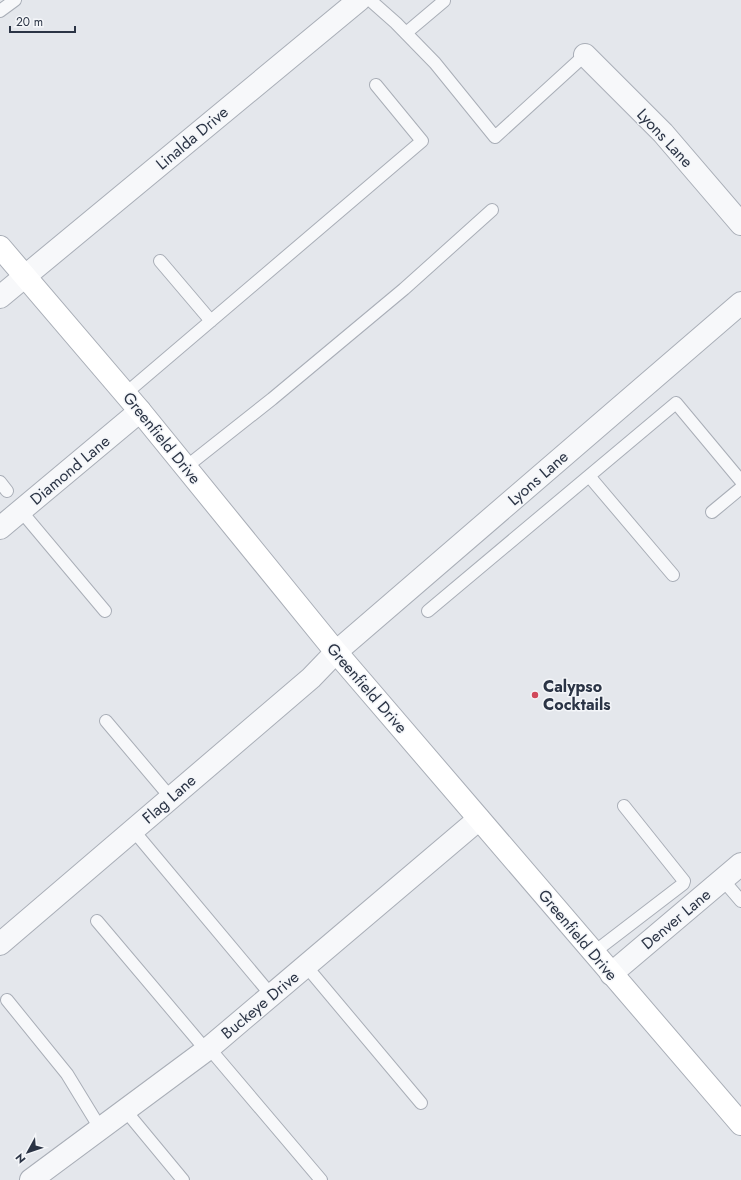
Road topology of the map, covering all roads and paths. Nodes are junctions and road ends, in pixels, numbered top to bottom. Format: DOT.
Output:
graph roads {
  1 [pos="15,0"];
  2 [pos="359,0"];
  3 [pos="370,0"];
  4 [pos="443,0"];
  5 [pos="0,12"];
  6 [pos="406,33"];
  7 [pos="585,55"];
  8 [pos="376,85"];
  9 [pos="492,210"];
  10 [pos="741,224"];
  11 [pos="0,247"];
  12 [pos="160,261"];
  13 [pos="25,276"];
  14 [pos="0,297"];
  15 [pos="741,303"];
  16 [pos="211,321"];
  17 [pos="125,394"];
  18 [pos="140,411"];
  19 [pos="186,467"];
  20 [pos="589,476"];
  21 [pos="741,481"];
  22 [pos="741,488"];
  23 [pos="21,511"];
  24 [pos="712,512"];
  25 [pos="0,528"];
  26 [pos="673,575"];
  27 [pos="106,611"];
  28 [pos="428,611"];
  29 [pos="336,652"];
  30 [pos="106,721"];
  31 [pos="171,798"];
  32 [pos="624,806"];
  33 [pos="479,819"];
  34 [pos="134,830"];
  35 [pos="741,864"];
  36 [pos="723,880"];
  37 [pos="741,901"];
  38 [pos="97,921"];
  39 [pos="0,944"];
  40 [pos="593,953"];
  41 [pos="306,966"];
  42 [pos="612,974"];
  43 [pos="272,996"];
  44 [pos="7,1000"];
  45 [pos="207,1049"];
  46 [pos="421,1103"];
  47 [pos="125,1110"];
  48 [pos="741,1124"];
  49 [pos="100,1128"];
  50 [pos="36,1178"];
  51 [pos="183,1180"];
  52 [pos="321,1180"];
  1 -- 5 [label="lane"];
  2 -- 13 [label="street, Linalda Drive"];
  3 -- 6 [label="lane"];
  4 -- 6 [label="lane"];
  6 -- 7 [label="lane"];
  7 -- 10 [label="street, Lyons Lane"];
  8 -- 16 [label="lane"];
  9 -- 19 [label="lane"];
  11 -- 13 [label="main road, Greenfield Drive"];
  12 -- 16 [label="lane"];
  13 -- 14 [label="street, Linalda Drive"];
  13 -- 17 [label="main road, Greenfield Drive"];
  15 -- 29 [label="street, Lyons Lane"];
  16 -- 17 [label="lane"];
  17 -- 18 [label="main road, Greenfield Drive"];
  18 -- 19 [label="main road, Greenfield Drive"];
  18 -- 23 [label="street, Diamond Lane"];
  19 -- 29 [label="main road, Greenfield Drive"];
  20 -- 21 [label="lane"];
  20 -- 26 [label="lane"];
  20 -- 28 [label="lane"];
  22 -- 24 [label="lane"];
  23 -- 25 [label="street, Diamond Lane"];
  23 -- 27 [label="lane"];
  29 -- 31 [label="street, Flag Lane"];
  29 -- 33 [label="main road, Greenfield Drive"];
  30 -- 31 [label="lane"];
  31 -- 34 [label="street, Flag Lane"];
  32 -- 40 [label="lane"];
  33 -- 40 [label="main road, Greenfield Drive"];
  33 -- 41 [label="street, Buckeye Drive"];
  34 -- 39 [label="street, Flag Lane"];
  34 -- 43 [label="lane"];
  35 -- 36 [label="street, Denver Lane"];
  36 -- 37 [label="lane"];
  36 -- 42 [label="street, Denver Lane"];
  38 -- 45 [label="lane"];
  40 -- 42 [label="main road, Greenfield Drive"];
  41 -- 43 [label="street, Buckeye Drive"];
  41 -- 46 [label="lane"];
  42 -- 48 [label="main road, Greenfield Drive"];
  43 -- 45 [label="street, Buckeye Drive"];
  44 -- 49 [label="lane"];
  45 -- 47 [label="street, Buckeye Drive"];
  45 -- 52 [label="lane"];
  47 -- 49 [label="street, Buckeye Drive"];
  47 -- 51 [label="lane"];
  49 -- 50 [label="street, Buckeye Drive"];
}
